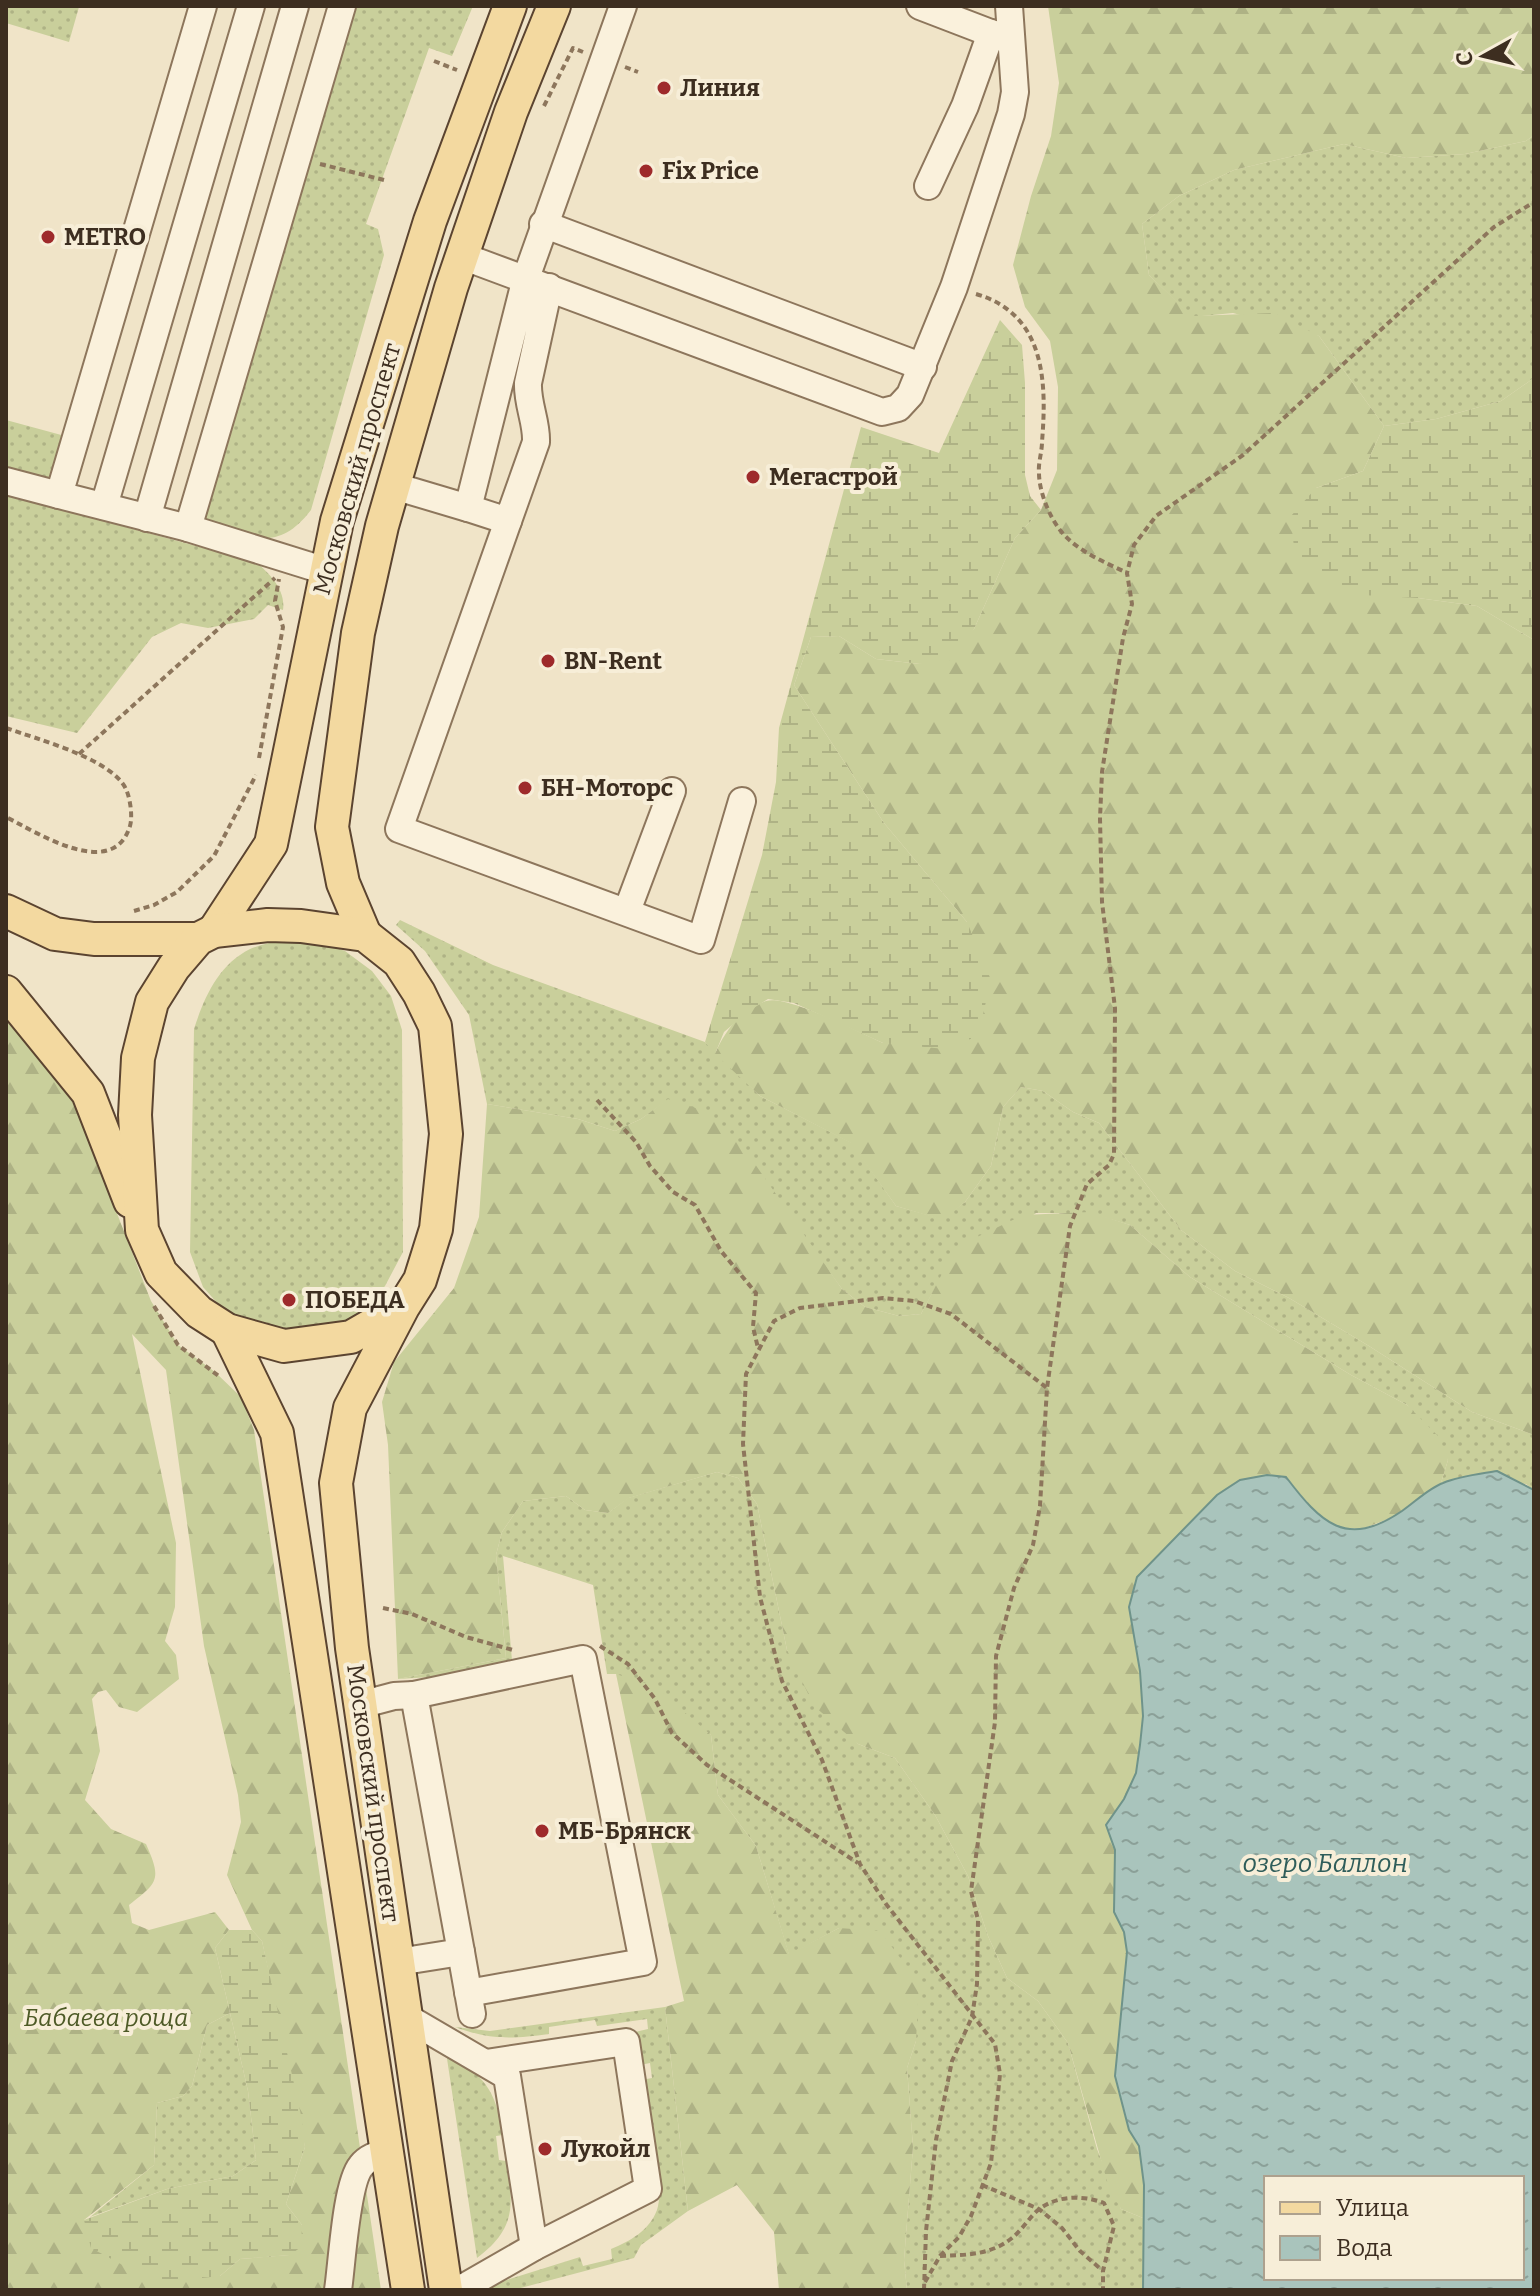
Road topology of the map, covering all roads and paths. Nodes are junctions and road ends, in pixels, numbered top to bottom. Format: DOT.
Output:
graph roads {
  1 [pos="203,6"];
  2 [pos="251,6"];
  3 [pos="295,6"];
  4 [pos="342,6"];
  5 [pos="510,6"];
  6 [pos="554,6"];
  7 [pos="623,6"];
  8 [pos="920,6"];
  9 [pos="1009,6"];
  10 [pos="1002,37"];
  11 [pos="928,186"];
  12 [pos="1534,202"];
  13 [pos="543,224"];
  14 [pos="462,256"];
  15 [pos="538,282"];
  16 [pos="954,287"];
  17 [pos="923,367"];
  18 [pos="6,481"];
  19 [pos="394,486"];
  20 [pos="59,495"];
  21 [pos="104,506"];
  22 [pos="468,508"];
  23 [pos="147,518"];
  24 [pos="508,521"];
  25 [pos="188,528"];
  26 [pos="326,571"];
  27 [pos="1127,573"];
  28 [pos="6,728"];
  29 [pos="79,754"];
  30 [pos="672,791"];
  31 [pos="742,801"];
  32 [pos="6,817"];
  33 [pos="6,911"];
  34 [pos="627,911"];
  35 [pos="126,913"];
  36 [pos="206,935"];
  37 [pos="365,935"];
  38 [pos="6,992"];
  39 [pos="597,1100"];
  40 [pos="142,1230"];
  41 [pos="151,1301"];
  42 [pos="403,1307"];
  43 [pos="227,1330"];
  44 [pos="759,1350"];
  45 [pos="224,1381"];
  46 [pos="1047,1388"];
  47 [pos="383,1608"];
  48 [pos="593,1644"];
  49 [pos="518,1652"];
  50 [pos="414,1695"];
  51 [pos="360,1705"];
  52 [pos="860,1864"];
  53 [pos="461,1952"];
  54 [pos="398,1962"];
  55 [pos="406,2017"];
  56 [pos="972,2017"];
  57 [pos="486,2063"];
  58 [pos="388,2152"];
  59 [pos="982,2185"];
  60 [pos="1039,2209"];
  61 [pos="534,2247"];
  62 [pos="940,2256"];
  63 [pos="1103,2271"];
  64 [pos="924,2287"];
  65 [pos="338,2290"];
  66 [pos="408,2290"];
  67 [pos="446,2290"];
  68 [pos="459,2290"];
  69 [pos="1103,2290"];
  1 -- 20 [label="lane"];
  2 -- 21 [label="lane"];
  3 -- 23 [label="lane"];
  4 -- 25 [label="lane"];
  5 -- 26 [label="main road, Московский проспект"];
  6 -- 14 [label="main road, Московский проспект"];
  7 -- 13 [label="lane"];
  8 -- 10 [label="lane"];
  9 -- 10 [label="lane"];
  10 -- 11 [label="lane"];
  10 -- 16 [label="lane"];
  12 -- 27 [label="path"];
  13 -- 15 [label="lane"];
  13 -- 17 [label="lane"];
  14 -- 15 [label="lane"];
  14 -- 19 [label="main road, Московский проспект"];
  15 -- 17 [label="lane"];
  15 -- 22 [label="lane"];
  15 -- 24 [label="lane"];
  16 -- 17 [label="lane"];
  16 -- 27 [label="path"];
  18 -- 20 [label="lane"];
  19 -- 22 [label="lane"];
  19 -- 37 [label="main road, Московский проспект"];
  20 -- 21 [label="lane"];
  21 -- 23 [label="lane"];
  22 -- 24 [label="lane"];
  23 -- 25 [label="lane"];
  24 -- 34 [label="lane"];
  25 -- 26 [label="lane"];
  26 -- 36 [label="main road, Московский проспект"];
  27 -- 46 [label="path"];
  28 -- 29 [label="path"];
  29 -- 32 [label="path"];
  29 -- 35 [label="path"];
  30 -- 34 [label="lane"];
  31 -- 34 [label="lane"];
  33 -- 36 [label="main road"];
  36 -- 37 [label="main road"];
  36 -- 40 [label="main road, Московский проспект"];
  37 -- 42 [label="main road, Московский проспект"];
  38 -- 40 [label="main road"];
  39 -- 44 [label="path"];
  40 -- 43 [label="main road"];
  41 -- 45 [label="path"];
  42 -- 43 [label="main road"];
  42 -- 51 [label="main road, Московский проспект"];
  43 -- 58 [label="main road, Московский проспект"];
  44 -- 46 [label="path"];
  44 -- 52 [label="path"];
  46 -- 56 [label="path"];
  47 -- 49 [label="path"];
  48 -- 52 [label="path"];
  50 -- 51 [label="lane"];
  50 -- 53 [label="lane"];
  50 -- 53 [label="lane"];
  51 -- 54 [label="main road, Московский проспект"];
  52 -- 56 [label="path"];
  53 -- 54 [label="lane"];
  54 -- 55 [label="main road, Московский проспект"];
  55 -- 57 [label="lane"];
  55 -- 67 [label="main road, Московский проспект"];
  56 -- 59 [label="path"];
  56 -- 64 [label="path"];
  57 -- 61 [label="lane"];
  57 -- 61 [label="lane"];
  58 -- 65 [label="lane"];
  58 -- 66 [label="main road, Московский проспект"];
  59 -- 60 [label="path"];
  59 -- 62 [label="path"];
  60 -- 62 [label="path"];
  60 -- 63 [label="path"];
  60 -- 63 [label="path"];
  61 -- 68 [label="lane"];
  62 -- 64 [label="path"];
  63 -- 69 [label="path"];
}
